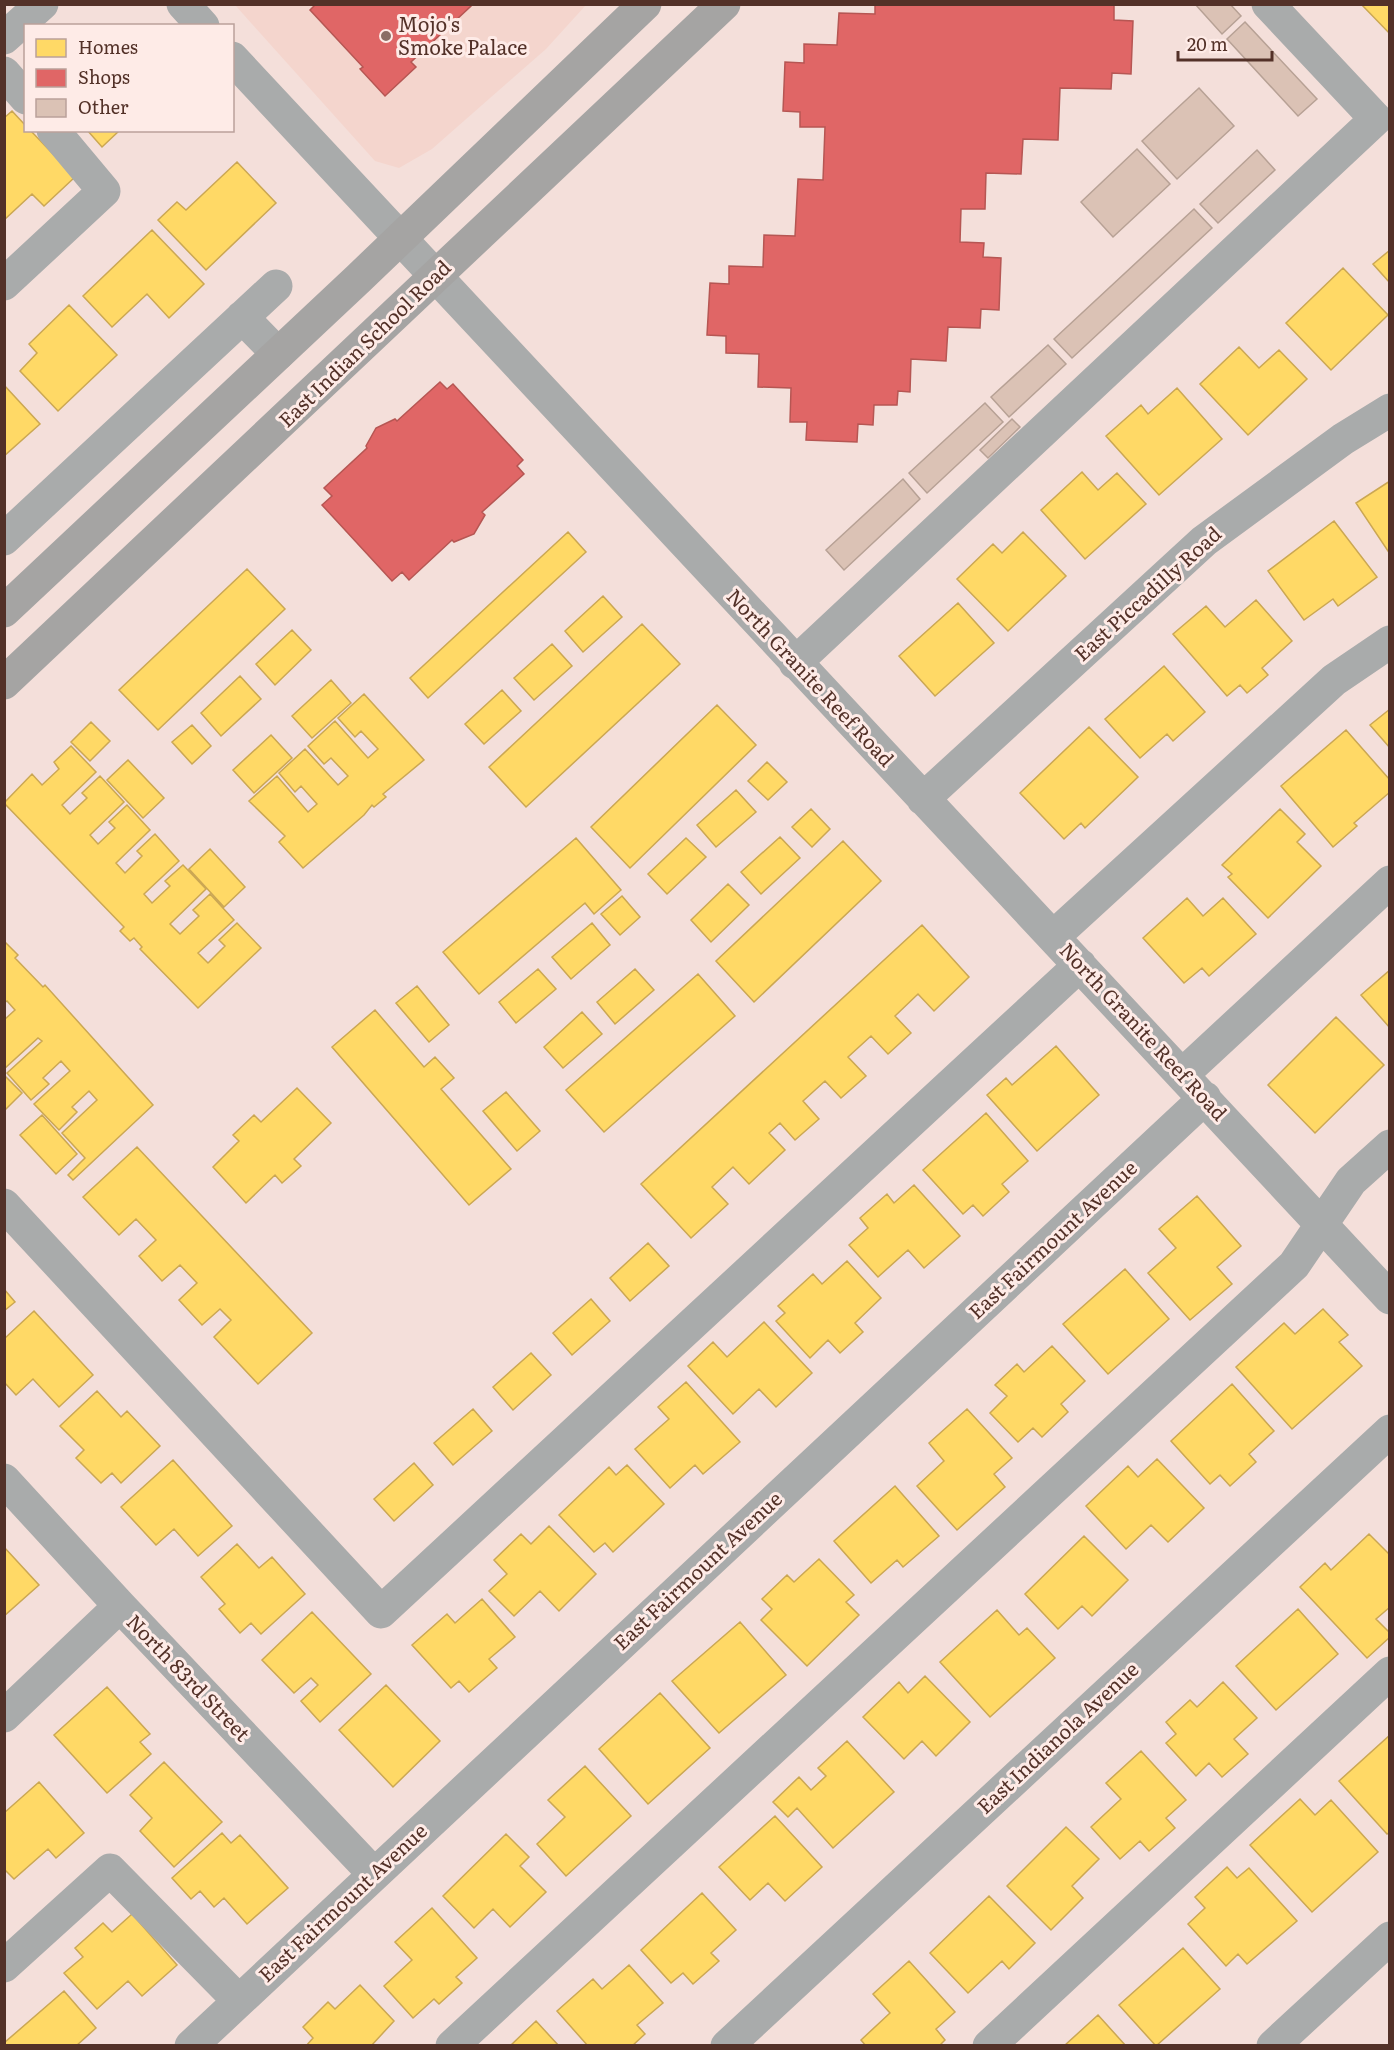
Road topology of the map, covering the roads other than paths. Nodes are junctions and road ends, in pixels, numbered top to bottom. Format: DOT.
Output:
graph roads {
  1 [pos="42,4"];
  2 [pos="183,4"];
  3 [pos="645,4"];
  4 [pos="724,4"];
  5 [pos="1268,4"];
  6 [pos="201,24"];
  7 [pos="4,38"];
  8 [pos="234,60"];
  9 [pos="4,73"];
  10 [pos="24,96"];
  11 [pos="55,132"];
  12 [pos="402,237"];
  13 [pos="437,275"];
  14 [pos="4,284"];
  15 [pos="276,286"];
  16 [pos="243,317"];
  17 [pos="278,354"];
  18 [pos="1389,410"];
  19 [pos="4,539"];
  20 [pos="4,611"];
  21 [pos="1389,642"];
  22 [pos="795,663"];
  23 [pos="4,683"];
  24 [pos="923,799"];
  25 [pos="1389,882"];
  26 [pos="1053,937"];
  27 [pos="1080,965"];
  28 [pos="1183,1074"];
  29 [pos="1205,1098"];
  30 [pos="1389,1146"];
  31 [pos="4,1205"];
  32 [pos="1321,1224"];
  33 [pos="1389,1298"];
  34 [pos="1389,1431"];
  35 [pos="4,1480"];
  36 [pos="120,1606"];
  37 [pos="1389,1673"];
  38 [pos="4,1716"];
  39 [pos="374,1874"];
  40 [pos="1389,1938"];
  41 [pos="4,1966"];
  42 [pos="239,2001"];
  43 [pos="191,2046"];
  44 [pos="452,2046"];
  45 [pos="727,2046"];
  46 [pos="989,2046"];
  47 [pos="1274,2046"];
  1 -- 7 [label="street"];
  2 -- 6 [label="street"];
  3 -- 12 [label="main road"];
  4 -- 13 [label="main road, East Indian School Road"];
  5 -- 22 [label="street"];
  8 -- 12 [label="street, North Granite Reef Road"];
  9 -- 10 [label="street"];
  11 -- 14 [label="street"];
  12 -- 13 [label="street, North Granite Reef Road"];
  12 -- 17 [label="main road"];
  13 -- 22 [label="street, North Granite Reef Road"];
  13 -- 23 [label="main road, East Indian School Road"];
  15 -- 16 [label="street"];
  16 -- 17 [label="street"];
  16 -- 19 [label="street"];
  17 -- 20 [label="main road"];
  18 -- 24 [label="street, East Piccadilly Road"];
  21 -- 26 [label="street"];
  22 -- 24 [label="street, North Granite Reef Road"];
  24 -- 26 [label="street, North Granite Reef Road"];
  25 -- 28 [label="street"];
  26 -- 27 [label="street, North Granite Reef Road"];
  27 -- 28 [label="street, North Granite Reef Road"];
  27 -- 31 [label="street"];
  28 -- 29 [label="street, North Granite Reef Road"];
  29 -- 32 [label="street, North Granite Reef Road"];
  29 -- 39 [label="street, East Fairmount Avenue"];
  30 -- 32 [label="street"];
  32 -- 33 [label="street, North Granite Reef Road"];
  32 -- 44 [label="street"];
  34 -- 45 [label="street, East Indianola Avenue"];
  35 -- 36 [label="street, North 83rd Street"];
  36 -- 38 [label="street"];
  36 -- 39 [label="street, North 83rd Street"];
  37 -- 46 [label="street"];
  39 -- 42 [label="street, East Fairmount Avenue"];
  40 -- 47 [label="street"];
  41 -- 42 [label="street"];
  42 -- 43 [label="street, East Fairmount Avenue"];
}
